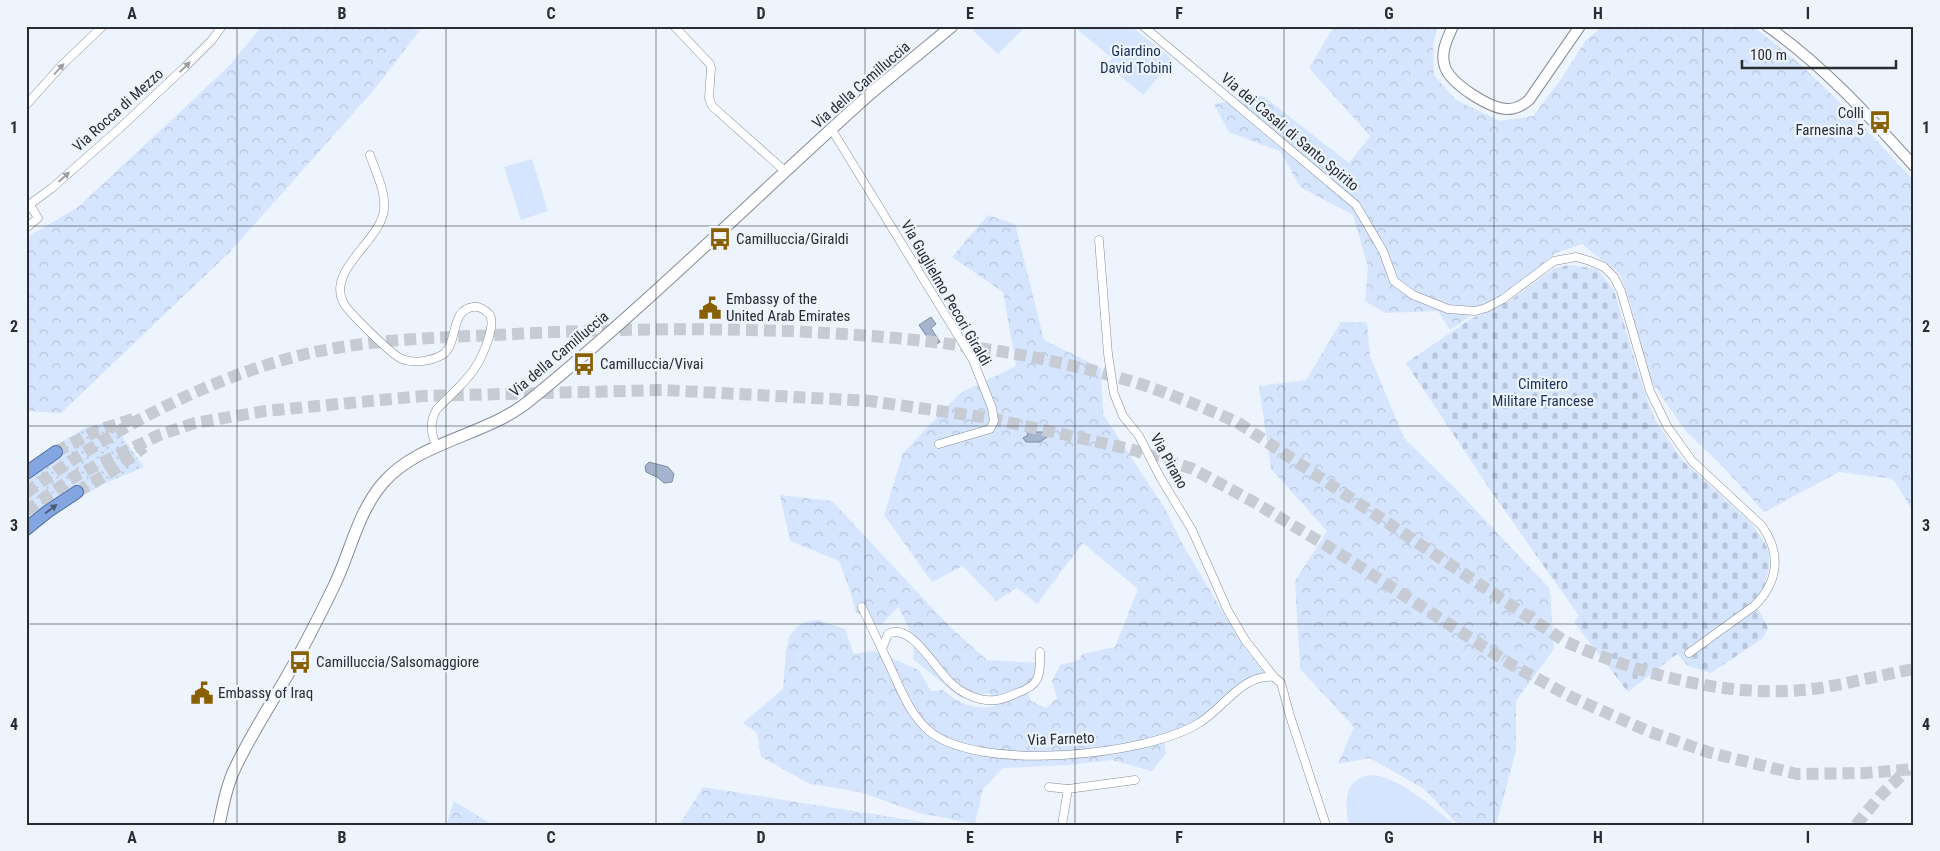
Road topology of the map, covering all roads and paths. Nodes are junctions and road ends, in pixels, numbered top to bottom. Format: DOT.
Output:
graph roads {
  1 [pos="103,26"];
  2 [pos="222,26"];
  3 [pos="674,26"];
  4 [pos="952,26"];
  5 [pos="1143,26"];
  6 [pos="1453,26"];
  7 [pos="1580,26"];
  8 [pos="1768,26"];
  9 [pos="26,105"];
  10 [pos="832,130"];
  11 [pos="370,154"];
  12 [pos="1914,166"];
  13 [pos="786,172"];
  14 [pos="28,206"];
  15 [pos="26,228"];
  16 [pos="1100,240"];
  17 [pos="939,444"];
  18 [pos="437,448"];
  19 [pos="56,452"];
  20 [pos="26,472"];
  21 [pos="77,492"];
  22 [pos="26,529"];
  23 [pos="862,607"];
  24 [pos="882,649"];
  25 [pos="1040,652"];
  26 [pos="1689,653"];
  27 [pos="1274,677"];
  28 [pos="1135,780"];
  29 [pos="1049,787"];
  30 [pos="1068,789"];
  31 [pos="219,825"];
  32 [pos="1062,825"];
  33 [pos="1326,825"];
  9 -- 1 [label="street, one-way"];
  14 -- 2 [label="street, Via Rocca di Mezzo, one-way"];
  3 -- 13 [label="street"];
  4 -- 10 [label="main road, Via della Camilluccia"];
  5 -- 26 [label="street, Via dei Casali di Santo Spirito"];
  6 -- 7 [label="street"];
  8 -- 12 [label="street"];
  10 -- 13 [label="main road, Via della Camilluccia"];
  10 -- 17 [label="street, Via Guglielmo Pecori Giraldi"];
  11 -- 18 [label="street"];
  13 -- 18 [label="main road, Via della Camilluccia"];
  14 -- 15 [label="street"];
  16 -- 27 [label="street, Via Pirano"];
  18 -- 31 [label="main road, Via della Camilluccia"];
  19 -- 20 [label="highway"];
  22 -- 21 [label="highway, one-way"];
  23 -- 24 [label="street, Via Farneto"];
  24 -- 25 [label="street"];
  24 -- 27 [label="street, Via Farneto"];
  27 -- 33 [label="street, Via Pirano"];
  28 -- 30 [label="street"];
  29 -- 30 [label="street"];
  30 -- 32 [label="street"];
}
